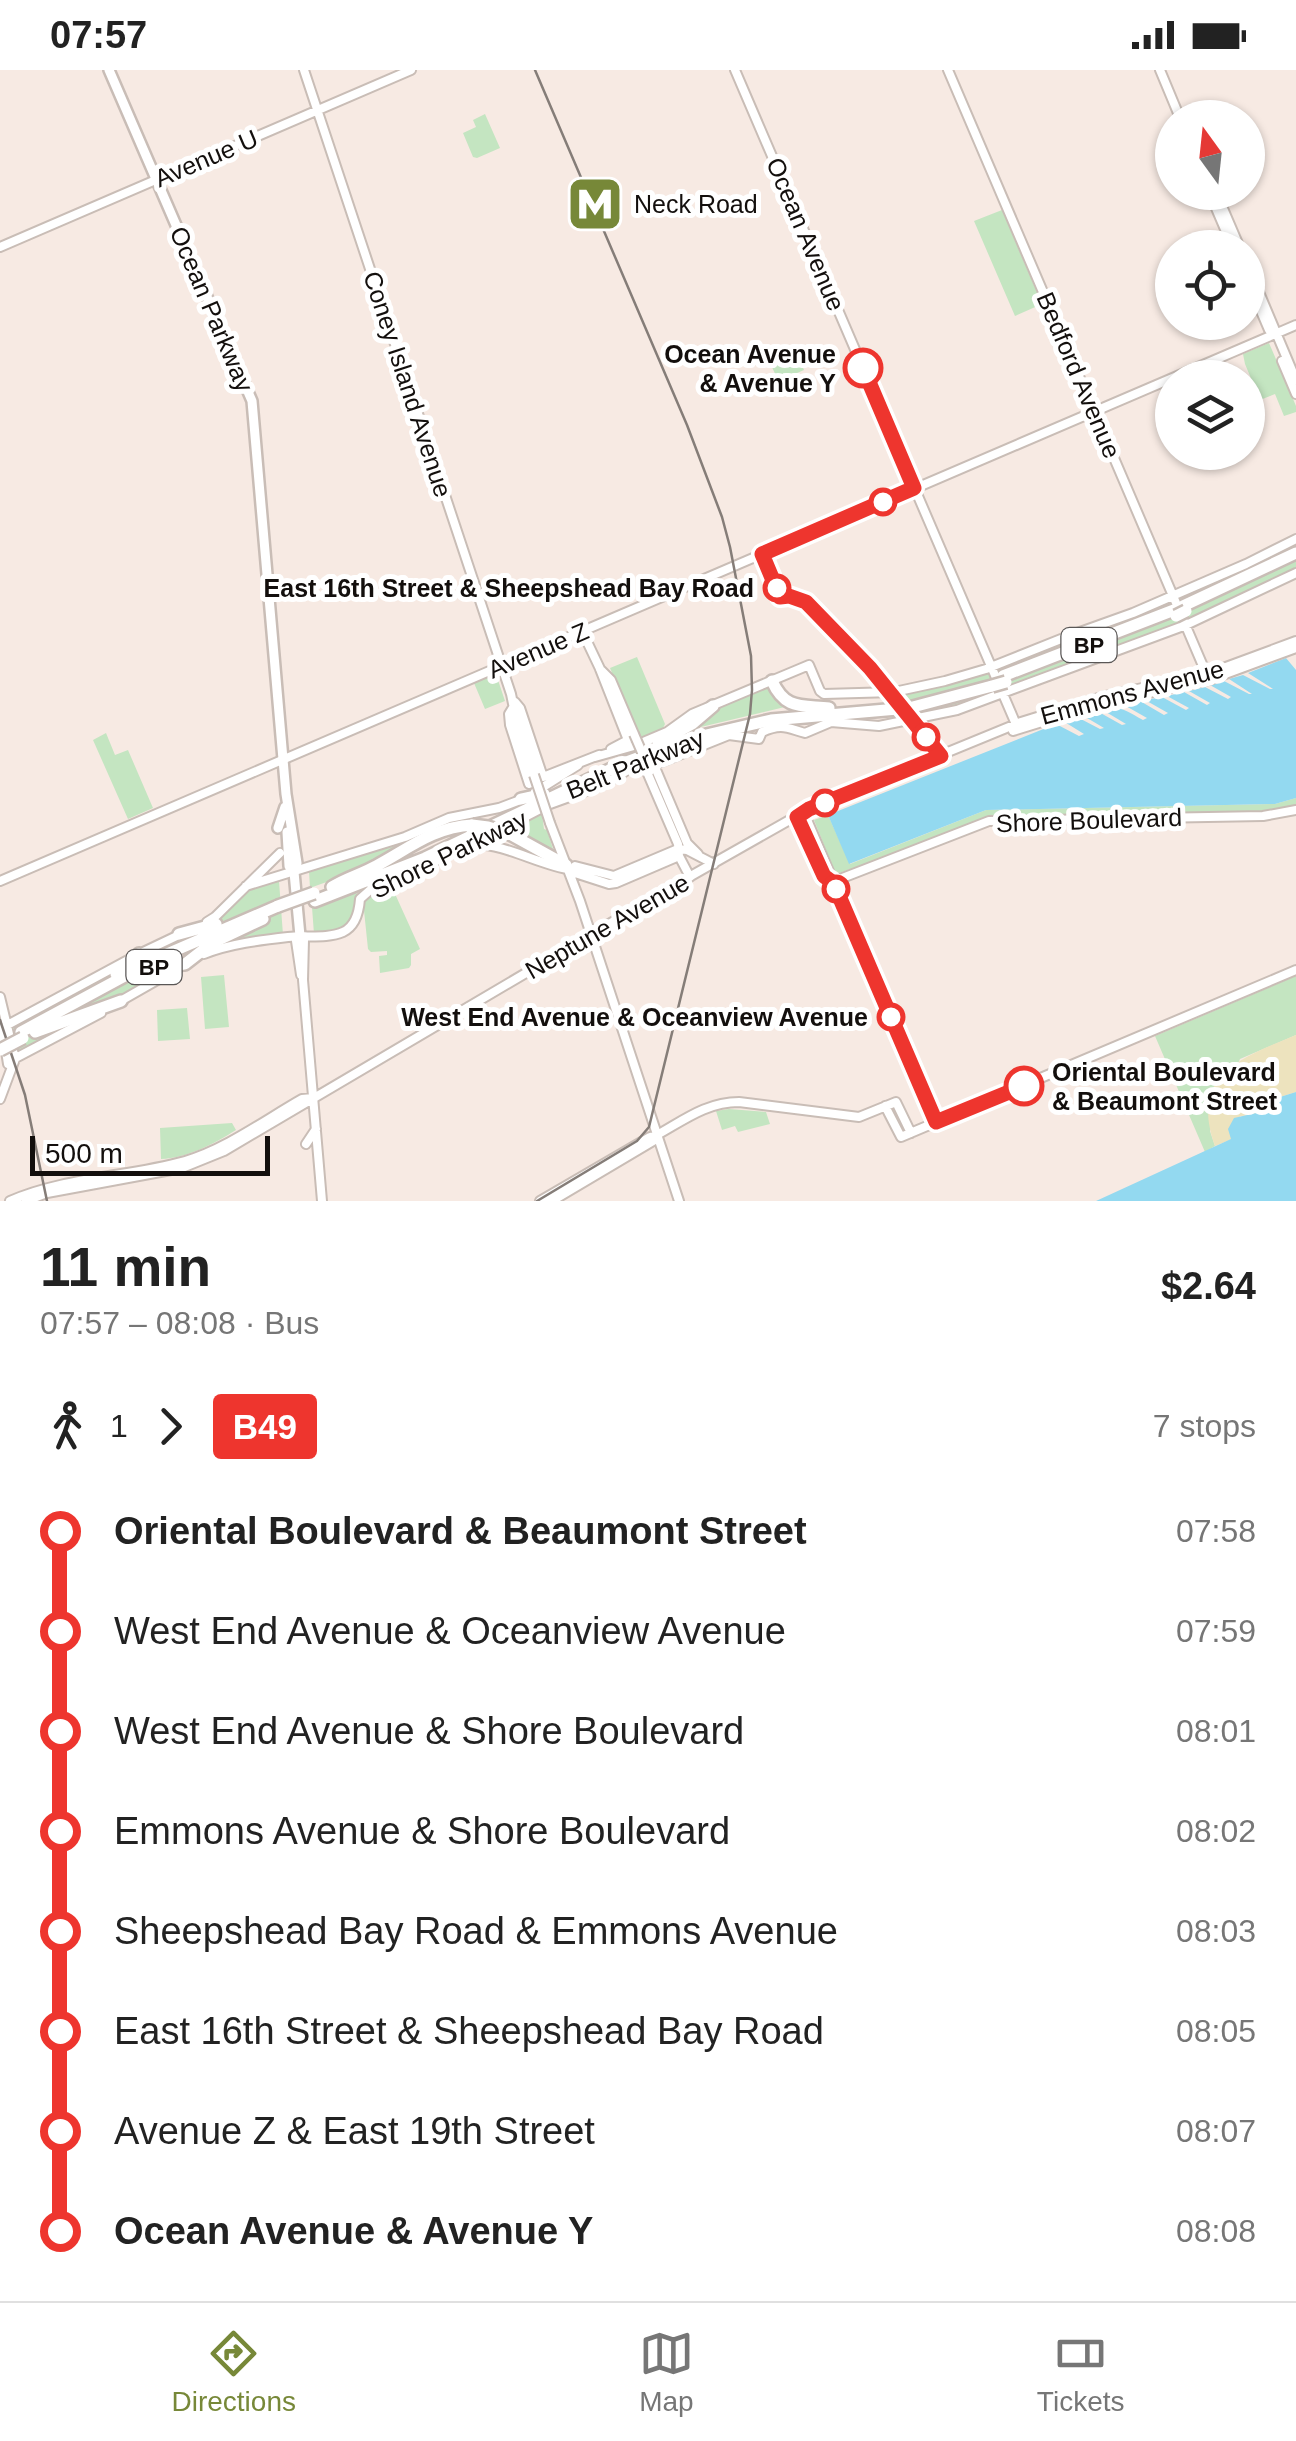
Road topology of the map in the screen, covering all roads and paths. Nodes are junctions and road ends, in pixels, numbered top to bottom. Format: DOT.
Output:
graph roads {
  1 [pos="110,70"];
  2 [pos="304,70"];
  3 [pos="411,70"];
  4 [pos="736,70"];
  5 [pos="948,70"];
  6 [pos="1160,70"];
  7 [pos="1172,100"];
  8 [pos="318,110"];
  9 [pos="156,179"];
  10 [pos="0,246"];
  11 [pos="1265,310"];
  12 [pos="1265,316"];
  13 [pos="1296,325"];
  14 [pos="1274,334"];
  15 [pos="1296,380"];
  16 [pos="1296,394"];
  17 [pos="1094,411"];
  18 [pos="914,488"];
  19 [pos="1296,539"];
  20 [pos="1296,556"];
  21 [pos="1296,574"];
  22 [pos="1173,596"];
  23 [pos="1181,614"];
  24 [pos="582,630"];
  25 [pos="1296,644"];
  26 [pos="501,665"];
  27 [pos="602,668"];
  28 [pos="1208,677"];
  29 [pos="772,680"];
  30 [pos="998,681"];
  31 [pos="713,706"];
  32 [pos="901,706"];
  33 [pos="829,708"];
  34 [pos="808,716"];
  35 [pos="1017,727"];
  36 [pos="766,728"];
  37 [pos="729,735"];
  38 [pos="631,737"];
  39 [pos="658,743"];
  40 [pos="690,749"];
  41 [pos="595,757"];
  42 [pos="284,759"];
  43 [pos="578,765"];
  44 [pos="648,769"];
  45 [pos="594,777"];
  46 [pos="535,779"];
  47 [pos="521,800"];
  48 [pos="547,800"];
  49 [pos="286,804"];
  50 [pos="1296,810"];
  51 [pos="800,816"];
  52 [pos="278,828"];
  53 [pos="292,830"];
  54 [pos="417,833"];
  55 [pos="473,844"];
  56 [pos="303,850"];
  57 [pos="682,852"];
  58 [pos="280,854"];
  59 [pos="698,854"];
  60 [pos="393,855"];
  61 [pos="430,863"];
  62 [pos="714,864"];
  63 [pos="569,868"];
  64 [pos="294,872"];
  65 [pos="690,877"];
  66 [pos="0,880"];
  67 [pos="832,882"];
  68 [pos="361,884"];
  69 [pos="246,886"];
  70 [pos="332,886"];
  71 [pos="314,897"];
  72 [pos="272,912"];
  73 [pos="179,934"];
  74 [pos="300,936"];
  75 [pos="591,936"];
  76 [pos="139,954"];
  77 [pos="312,960"];
  78 [pos="290,963"];
  79 [pos="185,964"];
  80 [pos="1296,968"];
  81 [pos="303,978"];
  82 [pos="0,997"];
  83 [pos="77,1001"];
  84 [pos="121,1002"];
  85 [pos="4,1015"];
  86 [pos="20,1018"];
  87 [pos="2,1028"];
  88 [pos="26,1034"];
  89 [pos="0,1047"];
  90 [pos="12,1061"];
  91 [pos="0,1088"];
  92 [pos="313,1098"];
  93 [pos="0,1099"];
  94 [pos="885,1106"];
  95 [pos="936,1122"];
  96 [pos="316,1129"];
  97 [pos="910,1133"];
  98 [pos="657,1136"];
  99 [pos="306,1144"];
  100 [pos="10,1201"];
  101 [pos="26,1201"];
  102 [pos="322,1201"];
  103 [pos="540,1201"];
  104 [pos="552,1201"];
  105 [pos="678,1201"];
  1 -- 9 [label="main road, Ocean Parkway"];
  2 -- 8 [label="main road, Coney Island Avenue"];
  3 -- 8 [label="main road, Avenue U"];
  4 -- 18 [label="main road, Ocean Avenue"];
  5 -- 17 [label="main road, Bedford Avenue"];
  6 -- 7 [label="main road"];
  8 -- 9 [label="main road, Avenue U"];
  8 -- 26 [label="main road, Coney Island Avenue"];
  9 -- 10 [label="main road, Avenue U"];
  9 -- 42 [label="main road, Ocean Parkway"];
  11 -- 14 [label="main road"];
  12 -- 14 [label="main road"];
  13 -- 14 [label="main road, Avenue Z"];
  14 -- 15 [label="main road"];
  14 -- 16 [label="main road"];
  14 -- 17 [label="main road, Avenue Z"];
  17 -- 18 [label="main road, Avenue Z"];
  17 -- 22 [label="main road, Bedford Avenue"];
  18 -- 24 [label="main road, Avenue Z"];
  18 -- 30 [label="main road, Ocean Avenue"];
  19 -- 22 [label="main road"];
  20 -- 23 [label="highway, Belt Parkway / BP"];
  21 -- 23 [label="main road"];
  22 -- 23 [label="main road, Bedford Avenue"];
  22 -- 30 [label="main road"];
  23 -- 28 [label="main road, Bedford Avenue"];
  23 -- 30 [label="highway, Belt Parkway / BP"];
  23 -- 30 [label="main road"];
  24 -- 26 [label="main road, Avenue Z"];
  24 -- 27 [label="main road"];
  25 -- 28 [label="main road, Emmons Avenue"];
  26 -- 42 [label="main road, Avenue Z"];
  26 -- 46 [label="main road, Coney Island Avenue"];
  27 -- 38 [label="main road"];
  27 -- 38 [label="main road"];
  28 -- 35 [label="main road, Emmons Avenue"];
  29 -- 30 [label="main road, Shore Parkway"];
  29 -- 31 [label="main road, Shore Parkway"];
  29 -- 33 [label="highway"];
  30 -- 32 [label="highway, Belt Parkway / BP"];
  30 -- 35 [label="main road, Ocean Avenue"];
  30 -- 36 [label="main road"];
  31 -- 39 [label="highway"];
  31 -- 41 [label="main road, Shore Parkway"];
  32 -- 33 [label="highway, Belt Parkway / BP"];
  32 -- 34 [label="highway, Belt Parkway / BP"];
  33 -- 39 [label="highway, Belt Parkway / BP"];
  34 -- 36 [label="highway"];
  34 -- 45 [label="highway, Belt Parkway / BP"];
  35 -- 51 [label="main road, Emmons Avenue"];
  36 -- 37 [label="highway"];
  37 -- 40 [label="main road, Shore Parkway"];
  38 -- 41 [label="main road, Shore Parkway"];
  38 -- 44 [label="main road, bridge"];
  39 -- 48 [label="highway, Belt Parkway / BP"];
  40 -- 44 [label="main road, Shore Parkway"];
  40 -- 48 [label="main road, Shore Parkway"];
  41 -- 43 [label="main road, Shore Parkway"];
  42 -- 49 [label="main road, Ocean Parkway"];
  42 -- 66 [label="main road, Avenue Z"];
  43 -- 46 [label="main road, Shore Parkway"];
  43 -- 47 [label="main road, Shore Parkway"];
  44 -- 57 [label="main road"];
  44 -- 59 [label="main road"];
  45 -- 48 [label="highway"];
  45 -- 68 [label="highway, Belt Parkway / BP"];
  46 -- 63 [label="main road, Coney Island Avenue, bridge"];
  47 -- 48 [label="highway"];
  47 -- 54 [label="main road, Shore Parkway"];
  48 -- 55 [label="main road, Shore Parkway"];
  48 -- 70 [label="highway, Belt Parkway / BP"];
  49 -- 52 [label="main road"];
  49 -- 53 [label="main road, Ocean Parkway"];
  49 -- 64 [label="main road, Ocean Parkway"];
  50 -- 67 [label="main road, Shore Boulevard"];
  51 -- 62 [label="main road, Neptune Avenue"];
  51 -- 67 [label="main road"];
  53 -- 56 [label="main road"];
  53 -- 64 [label="main road, Ocean Parkway"];
  54 -- 60 [label="highway"];
  54 -- 64 [label="main road, Shore Parkway"];
  55 -- 61 [label="main road, Shore Parkway"];
  55 -- 63 [label="main road"];
  57 -- 59 [label="main road"];
  57 -- 63 [label="main road"];
  57 -- 65 [label="main road"];
  58 -- 69 [label="main road"];
  59 -- 62 [label="main road"];
  60 -- 63 [label="highway, bridge"];
  60 -- 70 [label="highway"];
  61 -- 68 [label="highway"];
  61 -- 74 [label="main road, Shore Parkway"];
  62 -- 65 [label="main road, Neptune Avenue"];
  63 -- 75 [label="main road, Coney Island Avenue"];
  64 -- 69 [label="main road, Shore Parkway"];
  64 -- 74 [label="main road, Ocean Parkway"];
  65 -- 75 [label="main road, Neptune Avenue"];
  67 -- 95 [label="main road"];
  68 -- 71 [label="highway, Belt Parkway / BP"];
  69 -- 73 [label="main road, Shore Parkway"];
  70 -- 71 [label="highway, Belt Parkway / BP"];
  71 -- 72 [label="highway, Belt Parkway / BP, bridge"];
  72 -- 73 [label="highway"];
  72 -- 79 [label="highway"];
  72 -- 83 [label="highway, Belt Parkway / BP"];
  72 -- 88 [label="highway, Belt Parkway / BP"];
  73 -- 76 [label="main road, Shore Parkway"];
  74 -- 79 [label="main road, Shore Parkway"];
  74 -- 81 [label="main road, Ocean Parkway"];
  75 -- 92 [label="main road, Neptune Avenue"];
  75 -- 98 [label="main road, Coney Island Avenue"];
  76 -- 83 [label="highway"];
  76 -- 86 [label="main road, Shore Parkway"];
  77 -- 81 [label="main road"];
  78 -- 81 [label="main road"];
  79 -- 84 [label="main road, Shore Parkway"];
  80 -- 95 [label="main road"];
  81 -- 92 [label="main road, Ocean Parkway"];
  82 -- 85 [label="main road"];
  83 -- 88 [label="highway, Belt Parkway / BP"];
  84 -- 88 [label="highway"];
  84 -- 90 [label="main road, Shore Parkway"];
  85 -- 86 [label="main road"];
  85 -- 87 [label="main road"];
  86 -- 87 [label="main road, Shore Parkway"];
  87 -- 90 [label="main road"];
  88 -- 89 [label="highway, Belt Parkway / BP, bridge"];
  90 -- 91 [label="main road"];
  90 -- 93 [label="main road"];
  92 -- 96 [label="main road, Ocean Parkway"];
  92 -- 100 [label="main road, Neptune Avenue"];
  92 -- 101 [label="main road, Neptune Avenue"];
  94 -- 97 [label="main road"];
  94 -- 97 [label="main road"];
  94 -- 98 [label="main road"];
  95 -- 97 [label="main road"];
  96 -- 99 [label="main road"];
  96 -- 102 [label="main road, Ocean Parkway"];
  98 -- 103 [label="main road"];
  98 -- 104 [label="main road"];
  98 -- 105 [label="main road, Coney Island Avenue"];
}
